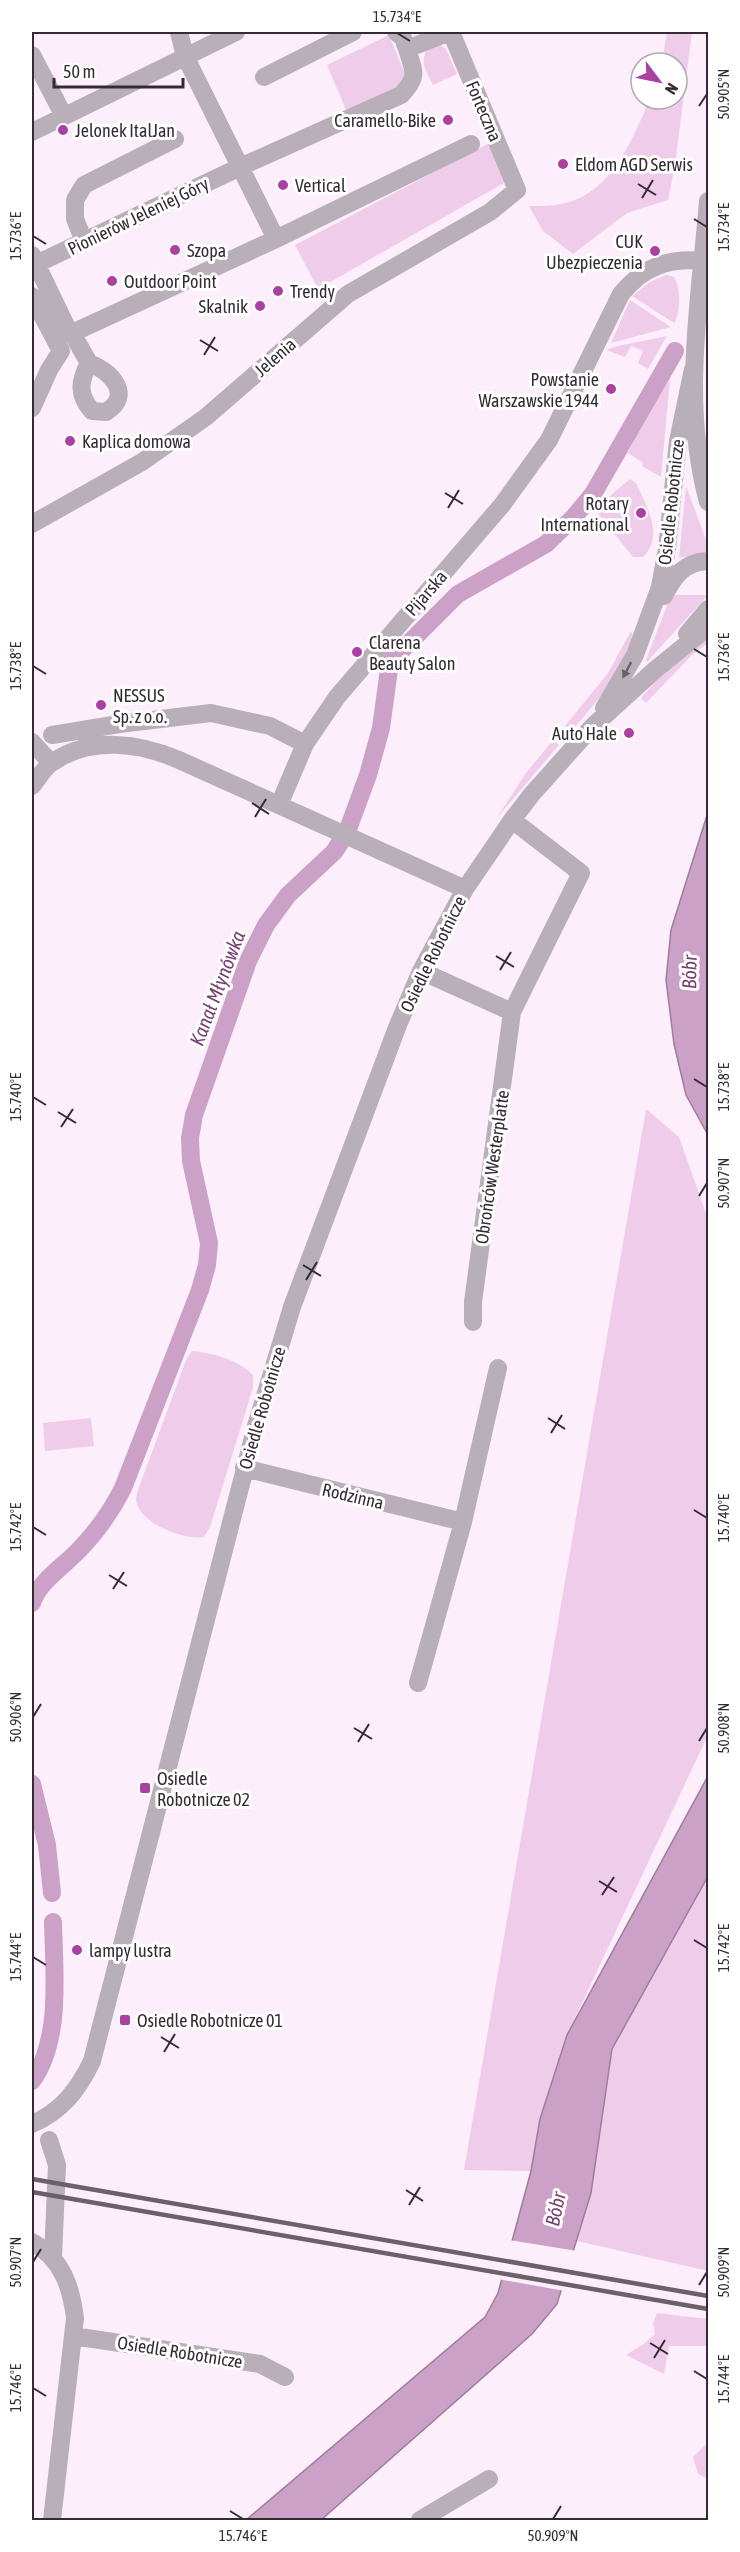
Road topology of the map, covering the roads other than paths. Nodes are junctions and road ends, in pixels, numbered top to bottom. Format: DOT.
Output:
graph roads {
  1 [pos="178,32"];
  2 [pos="236,32"];
  3 [pos="353,32"];
  4 [pos="396,32"];
  5 [pos="451,32"];
  6 [pos="407,50"];
  7 [pos="32,55"];
  8 [pos="184,56"];
  9 [pos="264,77"];
  10 [pos="64,116"];
  11 [pos="32,132"];
  12 [pos="175,139"];
  13 [pos="471,144"];
  14 [pos="240,167"];
  15 [pos="517,190"];
  16 [pos="708,201"];
  17 [pos="276,239"];
  18 [pos="84,241"];
  19 [pos="703,261"];
  20 [pos="33,262"];
  21 [pos="32,296"];
  22 [pos="71,333"];
  23 [pos="89,363"];
  24 [pos="693,369"];
  25 [pos="32,408"];
  26 [pos="708,502"];
  27 [pos="32,524"];
  28 [pos="708,561"];
  29 [pos="708,609"];
  30 [pos="708,627"];
  31 [pos="645,633"];
  32 [pos="656,669"];
  33 [pos="592,727"];
  34 [pos="52,735"];
  35 [pos="32,742"];
  36 [pos="305,744"];
  37 [pos="51,763"];
  38 [pos="32,786"];
  39 [pos="279,805"];
  40 [pos="512,820"];
  41 [pos="465,889"];
  42 [pos="421,971"];
  43 [pos="512,1012"];
  44 [pos="473,1322"];
  45 [pos="498,1368"];
  46 [pos="244,1468"];
  47 [pos="463,1522"];
  48 [pos="418,1683"];
  49 [pos="32,2124"];
  50 [pos="49,2140"];
  51 [pos="32,2242"];
  52 [pos="52,2257"];
  53 [pos="73,2336"];
  54 [pos="285,2377"];
  55 [pos="489,2479"];
  56 [pos="52,2520"];
  57 [pos="420,2520"];
  1 -- 8 [label="street"];
  2 -- 8 [label="street"];
  3 -- 9 [label="street"];
  4 -- 6 [label="street"];
  5 -- 6 [label="street"];
  5 -- 15 [label="street, Forteczna"];
  6 -- 14 [label="street, Pionierów Jeleniej Góry"];
  7 -- 10 [label="street"];
  8 -- 10 [label="street"];
  8 -- 14 [label="street"];
  10 -- 11 [label="street"];
  12 -- 18 [label="street"];
  13 -- 17 [label="street"];
  14 -- 17 [label="street"];
  14 -- 18 [label="street, Pionierów Jeleniej Góry"];
  15 -- 27 [label="street, Jelenia"];
  16 -- 19 [label="street"];
  17 -- 22 [label="street"];
  18 -- 20 [label="street, Pionierów Jeleniej Góry"];
  19 -- 24 [label="street"];
  19 -- 36 [label="street, Pijarska"];
  20 -- 22 [label="street"];
  21 -- 25 [label="street"];
  22 -- 23 [label="street"];
  24 -- 26 [label="street"];
  24 -- 31 [label="street, Osiedle Robotnicze"];
  28 -- 31 [label="street, Osiedle Robotnicze"];
  29 -- 32 [label="street, Osiedle Robotnicze"];
  30 -- 32 [label="street, Osiedle Robotnicze"];
  31 -- 33 [label="street, Osiedle Robotnicze, one-way"];
  32 -- 33 [label="street, Osiedle Robotnicze"];
  33 -- 40 [label="street, Osiedle Robotnicze"];
  34 -- 36 [label="street"];
  35 -- 37 [label="street"];
  36 -- 39 [label="street, Pijarska"];
  37 -- 38 [label="street"];
  37 -- 39 [label="street"];
  39 -- 41 [label="street"];
  40 -- 41 [label="street, Osiedle Robotnicze"];
  40 -- 43 [label="street, Obrońców Westerplatte"];
  41 -- 42 [label="street, Osiedle Robotnicze"];
  42 -- 43 [label="street"];
  42 -- 46 [label="street, Osiedle Robotnicze"];
  43 -- 44 [label="street, Obrońców Westerplatte"];
  45 -- 47 [label="street"];
  46 -- 47 [label="street, Rodzinna"];
  46 -- 49 [label="street, Osiedle Robotnicze"];
  47 -- 48 [label="street"];
  50 -- 52 [label="street"];
  51 -- 52 [label="street"];
  52 -- 53 [label="street"];
  53 -- 54 [label="street, Osiedle Robotnicze"];
  53 -- 56 [label="street"];
  55 -- 57 [label="street"];
}
